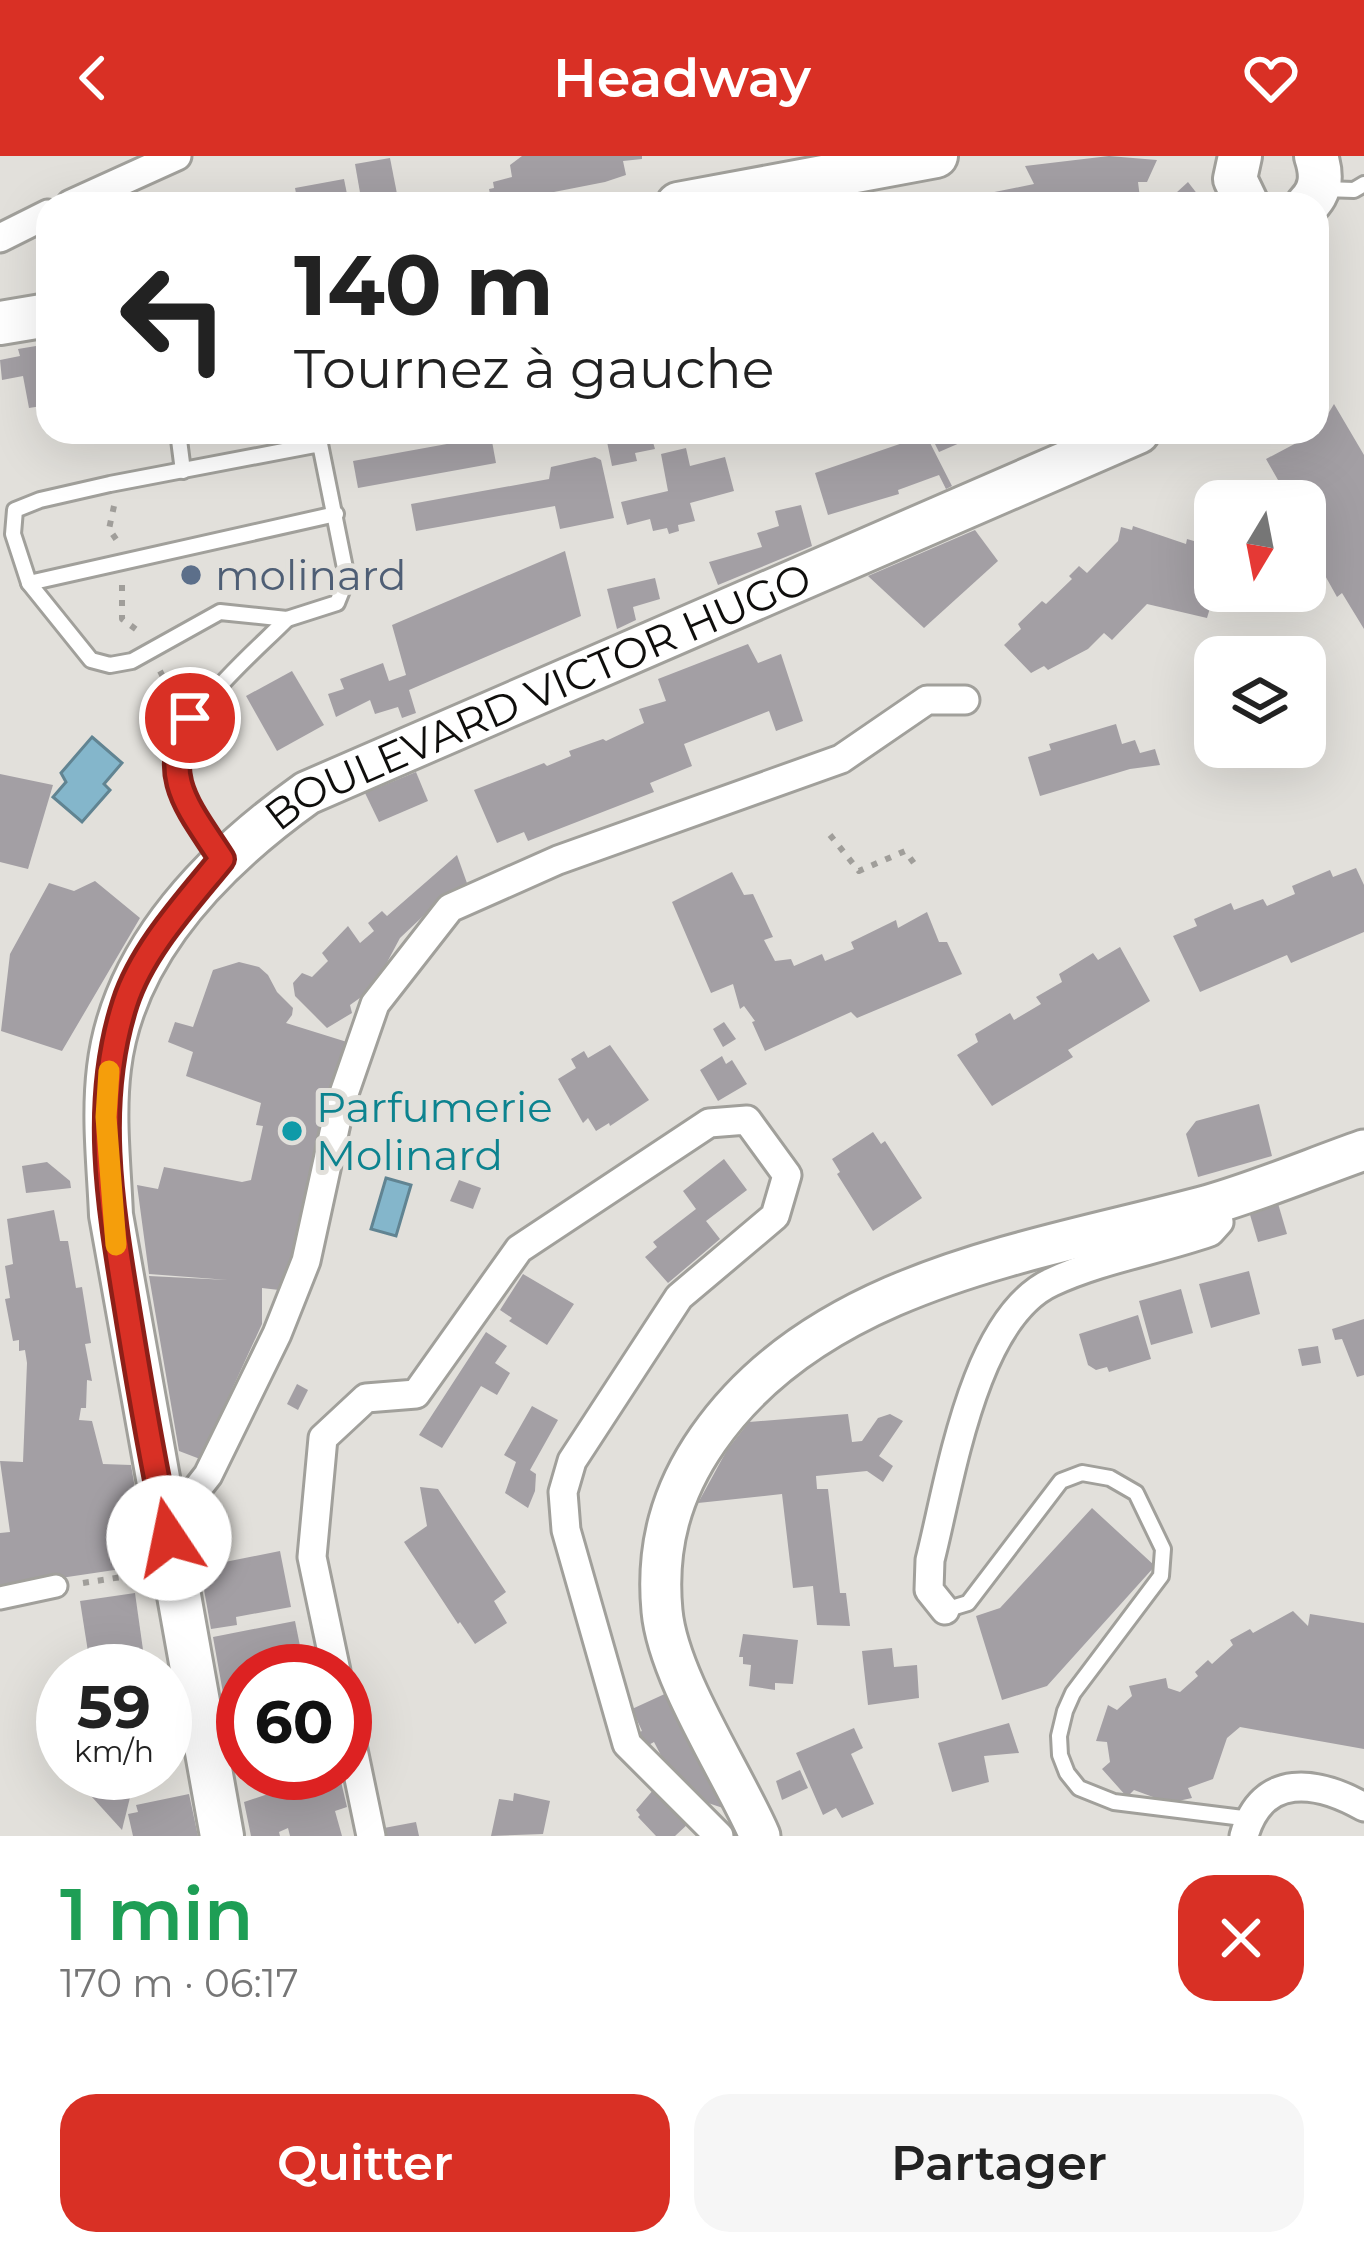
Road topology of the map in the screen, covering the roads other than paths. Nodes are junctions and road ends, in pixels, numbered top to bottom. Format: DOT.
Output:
graph roads {
  1 [pos="177,156"];
  2 [pos="936,156"];
  3 [pos="1319,176"];
  4 [pos="1364,184"];
  5 [pos="98,192"];
  6 [pos="743,192"];
  7 [pos="36,220"];
  8 [pos="0,238"];
  9 [pos="36,317"];
  10 [pos="0,323"];
  11 [pos="180,444"];
  12 [pos="1110,444"];
  13 [pos="183,471"];
  14 [pos="336,514"];
  15 [pos="29,584"];
  16 [pos="287,619"];
  17 [pos="965,700"];
  18 [pos="222,859"];
  19 [pos="1364,1150"];
  20 [pos="1214,1203"];
  21 [pos="162,1507"];
  22 [pos="56,1586"];
  23 [pos="0,1598"];
  24 [pos="945,1610"];
  25 [pos="331,1644"];
  26 [pos="364,1800"];
  27 [pos="1364,1808"];
  28 [pos="1247,1827"];
  29 [pos="221,1836"];
  30 [pos="371,1836"];
  31 [pos="719,1836"];
  32 [pos="760,1836"];
  1 -- 5 [label="street"];
  2 -- 6 [label="main road"];
  3 -- 4 [label="lane"];
  7 -- 8 [label="street"];
  9 -- 10 [label="main road"];
  11 -- 13 [label="lane"];
  12 -- 18 [label="main road, BOULEVARD VICTOR HUGO"];
  13 -- 14 [label="lane"];
  13 -- 15 [label="lane"];
  14 -- 15 [label="lane"];
  14 -- 16 [label="lane"];
  15 -- 16 [label="lane"];
  16 -- 18 [label="lane"];
  17 -- 21 [label="street"];
  18 -- 21 [label="main road, BOULEVARD VICTOR HUGO"];
  19 -- 20 [label="main road"];
  20 -- 24 [label="street"];
  20 -- 32 [label="main road"];
  21 -- 29 [label="main road, BOULEVARD VICTOR HUGO"];
  22 -- 23 [label="street"];
  24 -- 28 [label="lane"];
  25 -- 31 [label="street"];
  26 -- 30 [label="street"];
  27 -- 28 [label="street"];
}
